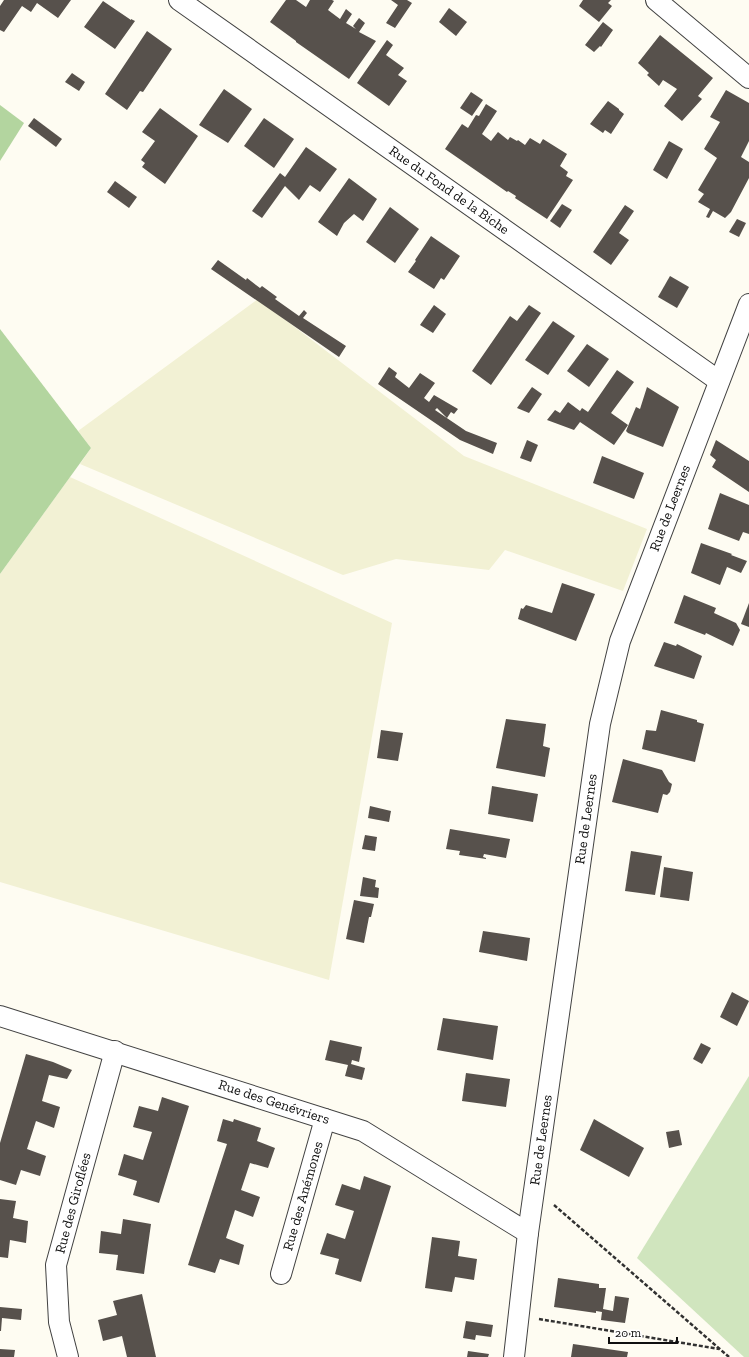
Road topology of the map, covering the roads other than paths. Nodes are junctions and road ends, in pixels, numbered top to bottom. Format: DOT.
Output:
graph roads {
  1 [pos="179,0"];
  2 [pos="656,0"];
  3 [pos="749,78"];
  4 [pos="749,304"];
  5 [pos="719,381"];
  6 [pos="0,1016"];
  7 [pos="115,1051"];
  8 [pos="326,1119"];
  9 [pos="528,1233"];
  10 [pos="281,1274"];
  11 [pos="68,1357"];
  12 [pos="514,1357"];
  1 -- 5 [label="street, Rue du Fond de la Biche"];
  2 -- 3 [label="street"];
  4 -- 5 [label="street, Rue de Leernes"];
  5 -- 9 [label="street, Rue de Leernes"];
  6 -- 7 [label="street, Rue des Genévriers"];
  7 -- 8 [label="street, Rue des Genévriers"];
  7 -- 11 [label="street, Rue des Giroflées"];
  8 -- 9 [label="street, Rue des Genévriers"];
  8 -- 10 [label="street, Rue des Anémones"];
  9 -- 12 [label="street, Rue de Leernes"];
}
